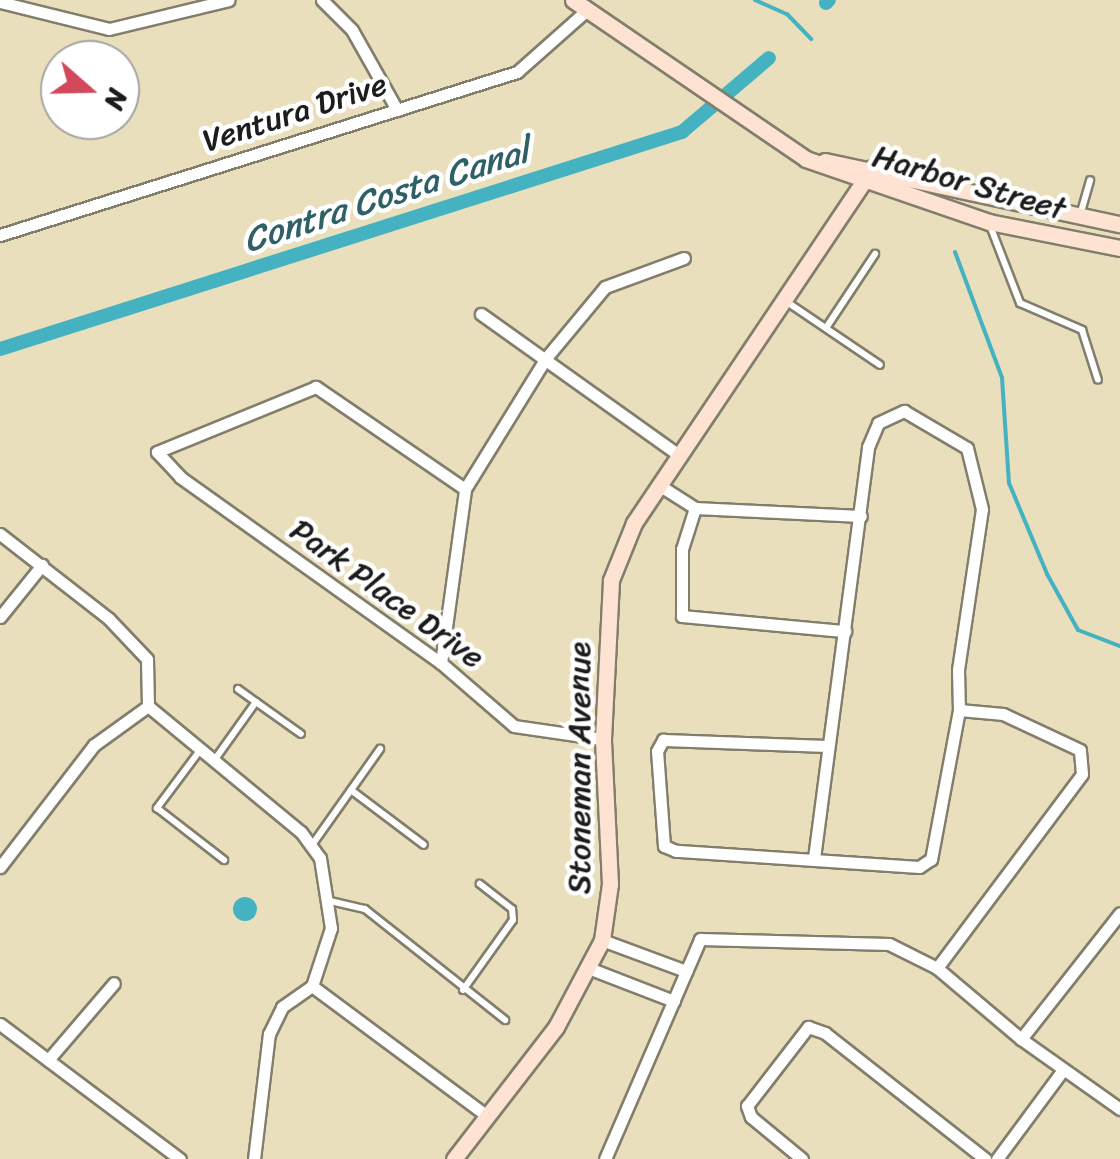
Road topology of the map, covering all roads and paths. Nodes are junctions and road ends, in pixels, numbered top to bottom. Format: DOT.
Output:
graph roads {
  1 [pos="229,0"];
  2 [pos="322,0"];
  3 [pos="0,2"];
  4 [pos="580,5"];
  5 [pos="397,110"];
  6 [pos="806,159"];
  7 [pos="873,168"];
  8 [pos="1090,180"];
  9 [pos="862,182"];
  10 [pos="1080,220"];
  11 [pos="990,222"];
  12 [pos="1120,224"];
  13 [pos="0,235"];
  14 [pos="1120,248"];
  15 [pos="874,254"];
  16 [pos="684,258"];
  17 [pos="786,302"];
  18 [pos="481,314"];
  19 [pos="826,328"];
  20 [pos="546,358"];
  21 [pos="880,365"];
  22 [pos="1098,380"];
  23 [pos="678,455"];
  24 [pos="659,485"];
  25 [pos="465,488"];
  26 [pos="695,508"];
  27 [pos="861,516"];
  28 [pos="0,534"];
  29 [pos="42,565"];
  30 [pos="0,617"];
  31 [pos="845,632"];
  32 [pos="442,663"];
  33 [pos="238,689"];
  34 [pos="256,702"];
  35 [pos="148,706"];
  36 [pos="960,710"];
  37 [pos="301,734"];
  38 [pos="603,739"];
  39 [pos="828,746"];
  40 [pos="380,749"];
  41 [pos="198,752"];
  42 [pos="212,764"];
  43 [pos="351,790"];
  44 [pos="424,845"];
  45 [pos="311,846"];
  46 [pos="814,858"];
  47 [pos="224,860"];
  48 [pos="0,867"];
  49 [pos="480,884"];
  50 [pos="330,901"];
  51 [pos="1120,913"];
  52 [pos="602,940"];
  53 [pos="937,968"];
  54 [pos="591,970"];
  55 [pos="686,971"];
  56 [pos="114,983"];
  57 [pos="312,986"];
  58 [pos="462,990"];
  59 [pos="674,1001"];
  60 [pos="505,1020"];
  61 [pos="0,1024"];
  62 [pos="1021,1039"];
  63 [pos="48,1060"];
  64 [pos="1062,1071"];
  65 [pos="1118,1105"];
  66 [pos="486,1115"];
  67 [pos="180,1159"];
  68 [pos="254,1159"];
  69 [pos="454,1159"];
  70 [pos="605,1159"];
  71 [pos="802,1159"];
  72 [pos="985,1159"];
  73 [pos="997,1159"];
  1 -- 3 [label="street"];
  2 -- 5 [label="street"];
  4 -- 5 [label="street, Ventura Drive"];
  4 -- 6 [label="street, Harbor Street"];
  5 -- 13 [label="street, Ventura Drive"];
  6 -- 7 [label="street, Harbor Street"];
  6 -- 9 [label="street, Harbor Street"];
  7 -- 9 [label="street, Stoneman Avenue"];
  7 -- 10 [label="street, Harbor Street"];
  8 -- 10 [label="lane"];
  9 -- 11 [label="street, Harbor Street"];
  9 -- 17 [label="street, Stoneman Avenue"];
  10 -- 12 [label="street, Harbor Street"];
  11 -- 14 [label="street, Harbor Street"];
  11 -- 22 [label="lane"];
  15 -- 19 [label="lane"];
  16 -- 20 [label="street"];
  17 -- 19 [label="lane"];
  17 -- 23 [label="street, Stoneman Avenue"];
  18 -- 20 [label="street"];
  19 -- 21 [label="lane"];
  20 -- 23 [label="street"];
  20 -- 25 [label="street"];
  23 -- 24 [label="street, Stoneman Avenue"];
  24 -- 26 [label="street"];
  24 -- 38 [label="street, Stoneman Avenue"];
  25 -- 32 [label="street"];
  25 -- 32 [label="street, Park Place Drive"];
  26 -- 27 [label="street"];
  26 -- 31 [label="street"];
  27 -- 31 [label="street"];
  27 -- 36 [label="street"];
  28 -- 29 [label="street"];
  29 -- 30 [label="street"];
  29 -- 35 [label="street"];
  31 -- 39 [label="street"];
  32 -- 38 [label="street, Park Place Drive"];
  33 -- 34 [label="lane"];
  34 -- 37 [label="lane"];
  34 -- 42 [label="lane"];
  35 -- 41 [label="street"];
  35 -- 48 [label="street"];
  36 -- 46 [label="street"];
  36 -- 53 [label="street"];
  38 -- 52 [label="street, Stoneman Avenue"];
  39 -- 46 [label="street"];
  39 -- 46 [label="street"];
  40 -- 43 [label="lane"];
  41 -- 42 [label="street"];
  41 -- 47 [label="lane"];
  42 -- 45 [label="street"];
  43 -- 44 [label="lane"];
  43 -- 45 [label="lane"];
  45 -- 50 [label="street"];
  49 -- 58 [label="lane"];
  50 -- 57 [label="street"];
  50 -- 58 [label="lane"];
  51 -- 62 [label="street"];
  52 -- 54 [label="street, Stoneman Avenue"];
  52 -- 55 [label="street"];
  53 -- 55 [label="street"];
  53 -- 62 [label="street"];
  54 -- 59 [label="street"];
  54 -- 66 [label="street, Stoneman Avenue"];
  55 -- 59 [label="street"];
  56 -- 63 [label="street"];
  57 -- 66 [label="street"];
  57 -- 68 [label="street"];
  58 -- 60 [label="lane"];
  59 -- 70 [label="street"];
  61 -- 63 [label="street"];
  62 -- 64 [label="street"];
  63 -- 67 [label="street"];
  64 -- 65 [label="street"];
  64 -- 73 [label="street"];
  66 -- 69 [label="street, Stoneman Avenue"];
  71 -- 72 [label="street"];
}
